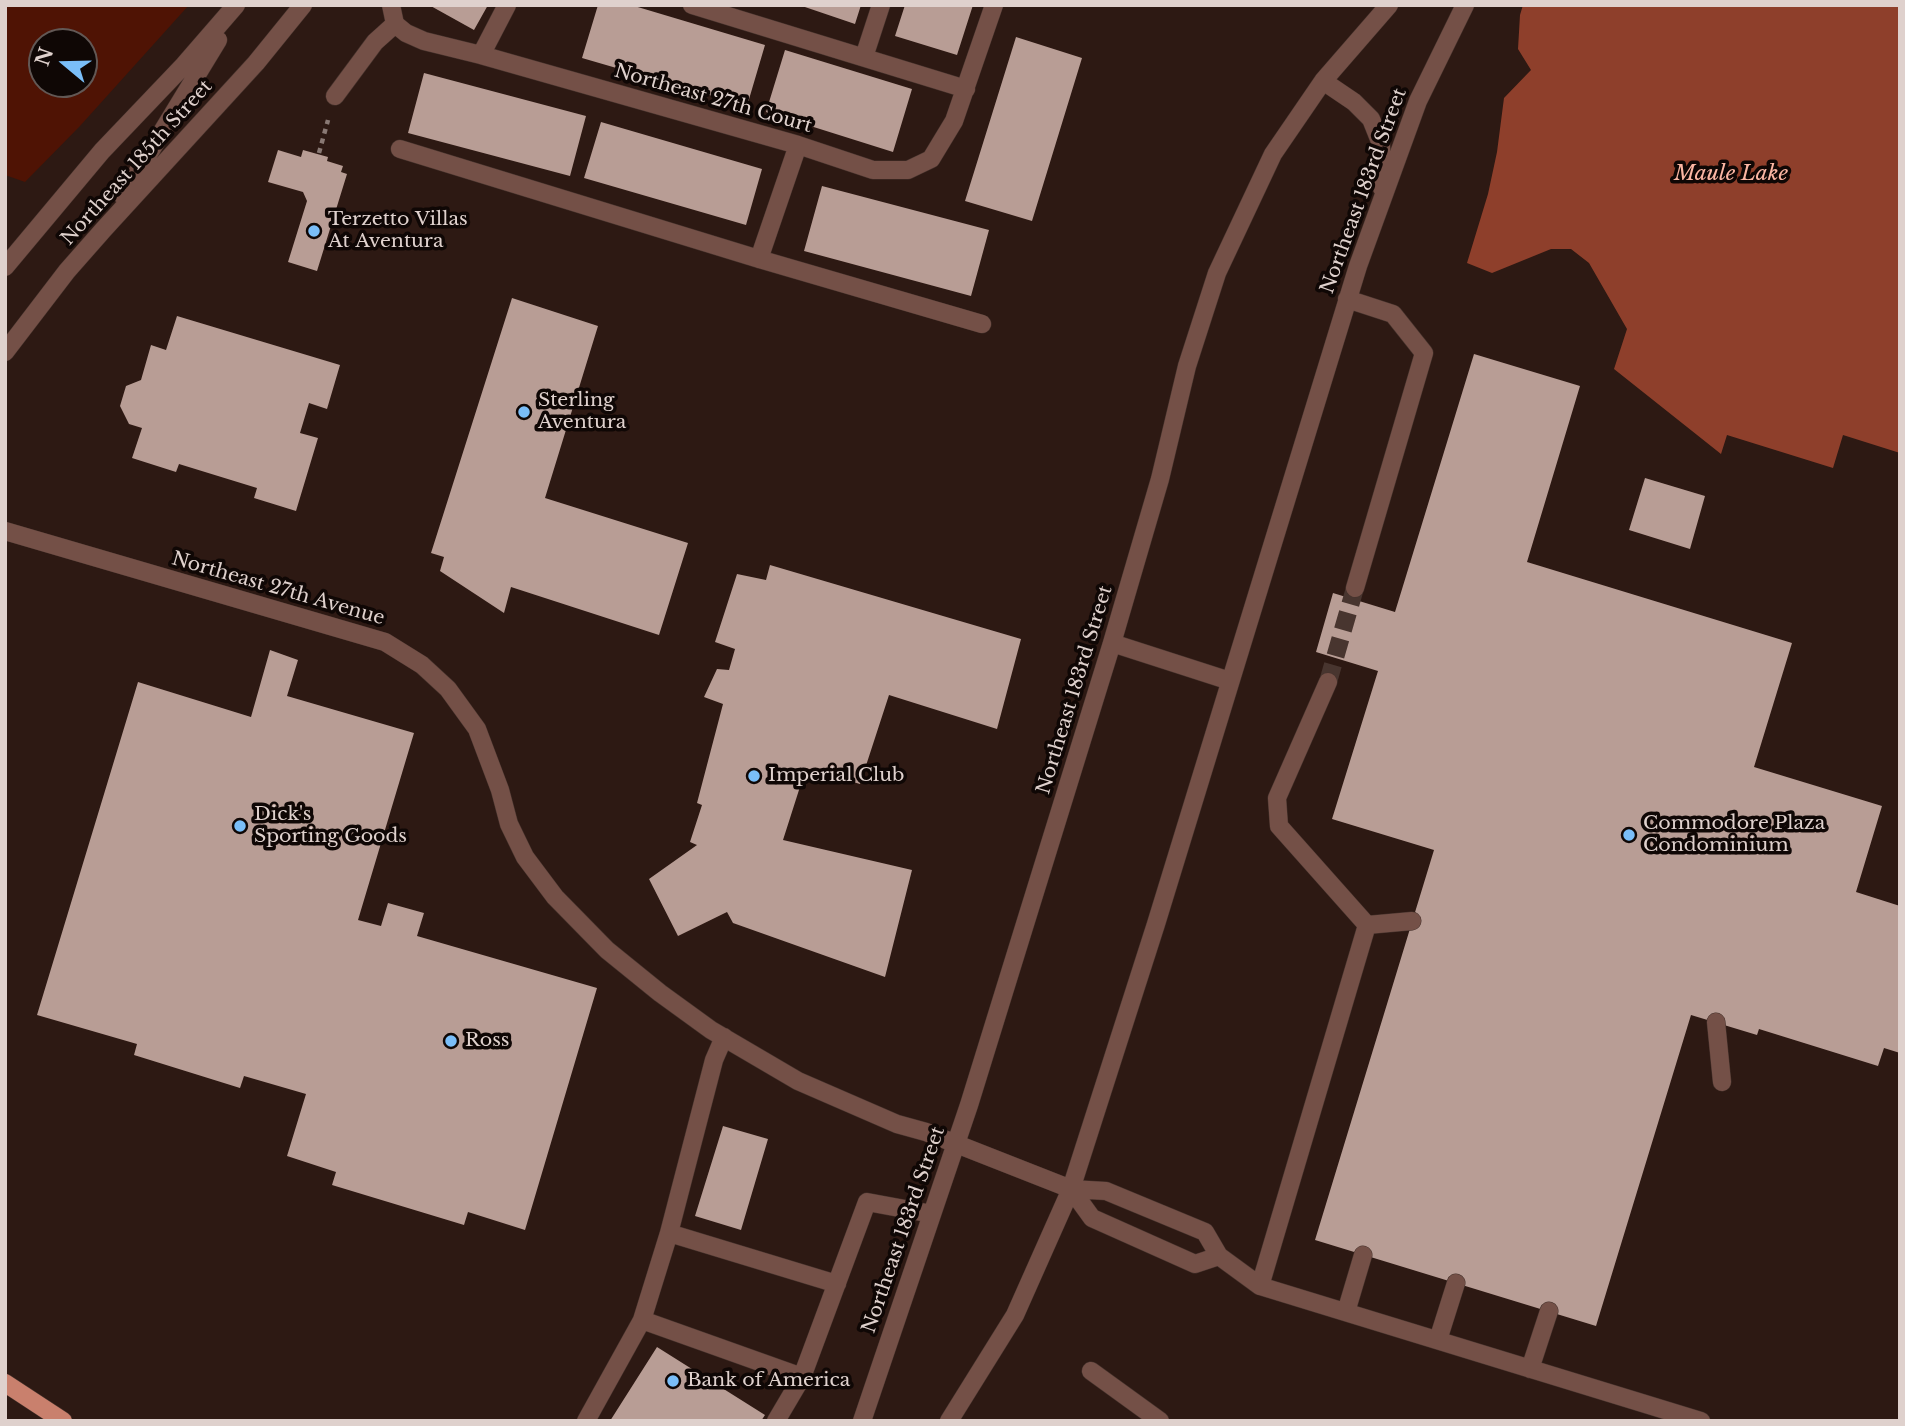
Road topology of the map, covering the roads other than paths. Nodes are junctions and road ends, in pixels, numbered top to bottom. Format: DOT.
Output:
graph roads {
  1 [pos="237,5"];
  2 [pos="303,5"];
  3 [pos="391,5"];
  4 [pos="507,5"];
  5 [pos="692,5"];
  6 [pos="881,5"];
  7 [pos="994,5"];
  8 [pos="1389,5"];
  9 [pos="1465,5"];
  10 [pos="395,24"];
  11 [pos="481,55"];
  12 [pos="864,57"];
  13 [pos="1322,81"];
  14 [pos="966,89"];
  15 [pos="335,96"];
  16 [pos="798,145"];
  17 [pos="400,149"];
  18 [pos="1382,198"];
  19 [pos="104,229"];
  20 [pos="759,259"];
  21 [pos="5,267"];
  22 [pos="1347,299"];
  23 [pos="982,324"];
  24 [pos="5,352"];
  25 [pos="5,531"];
  26 [pos="1355,588"];
  27 [pos="1112,643"];
  28 [pos="1230,681"];
  29 [pos="1328,682"];
  30 [pos="1412,921"];
  31 [pos="1367,925"];
  32 [pos="1716,1023"];
  33 [pos="724,1037"];
  34 [pos="1722,1082"];
  35 [pos="955,1144"];
  36 [pos="1071,1189"];
  37 [pos="932,1214"];
  38 [pos="669,1233"];
  39 [pos="1363,1255"];
  40 [pos="1219,1256"];
  41 [pos="1456,1283"];
  42 [pos="837,1284"];
  43 [pos="1260,1286"];
  44 [pos="1549,1311"];
  45 [pos="1346,1312"];
  46 [pos="642,1320"];
  47 [pos="1438,1340"];
  48 [pos="1530,1369"];
  49 [pos="1091,1371"];
  50 [pos="802,1377"];
  51 [pos="5,1383"];
  52 [pos="63,1421"];
  53 [pos="586,1421"];
  54 [pos="776,1421"];
  55 [pos="862,1421"];
  56 [pos="949,1421"];
  57 [pos="1160,1421"];
  58 [pos="1702,1421"];
  1 -- 19 [label="street"];
  1 -- 21 [label="street, Northeast 185th Street"];
  2 -- 19 [label="street, Northeast 185th Street"];
  3 -- 10 [label="street"];
  4 -- 11 [label="street"];
  5 -- 12 [label="street"];
  6 -- 12 [label="street"];
  7 -- 14 [label="street"];
  8 -- 13 [label="street, Northeast 183rd Street"];
  9 -- 18 [label="street, Northeast 183rd Street"];
  10 -- 11 [label="street, Northeast 27th Court"];
  10 -- 15 [label="street"];
  11 -- 16 [label="street, Northeast 27th Court"];
  12 -- 14 [label="street"];
  13 -- 18 [label="street"];
  13 -- 27 [label="street, Northeast 183rd Street"];
  14 -- 16 [label="street, Northeast 27th Court"];
  16 -- 20 [label="street"];
  17 -- 20 [label="street"];
  18 -- 22 [label="street, Northeast 183rd Street"];
  19 -- 24 [label="street, Northeast 185th Street"];
  20 -- 23 [label="street"];
  22 -- 26 [label="street"];
  22 -- 28 [label="street, Northeast 183rd Street"];
  25 -- 33 [label="street, Northeast 27th Avenue"];
  27 -- 28 [label="street"];
  27 -- 35 [label="street, Northeast 183rd Street"];
  28 -- 36 [label="street, Northeast 183rd Street"];
  29 -- 31 [label="street"];
  30 -- 31 [label="street"];
  31 -- 43 [label="street"];
  32 -- 34 [label="street"];
  33 -- 35 [label="street, Northeast 27th Avenue"];
  33 -- 38 [label="street"];
  35 -- 36 [label="street, Northeast 27th Avenue"];
  35 -- 37 [label="street, Northeast 183rd Street"];
  36 -- 40 [label="street"];
  36 -- 40 [label="street"];
  36 -- 56 [label="street, Northeast 183rd Street"];
  37 -- 42 [label="street"];
  37 -- 55 [label="street, Northeast 183rd Street"];
  38 -- 42 [label="street"];
  38 -- 46 [label="street"];
  39 -- 45 [label="street"];
  40 -- 43 [label="street"];
  41 -- 47 [label="street"];
  42 -- 50 [label="street"];
  43 -- 45 [label="street"];
  44 -- 48 [label="street"];
  45 -- 47 [label="street"];
  46 -- 50 [label="street"];
  46 -- 53 [label="street"];
  47 -- 48 [label="street"];
  48 -- 58 [label="street"];
  49 -- 57 [label="street"];
  50 -- 54 [label="street"];
  51 -- 52 [label="main road"];
}
